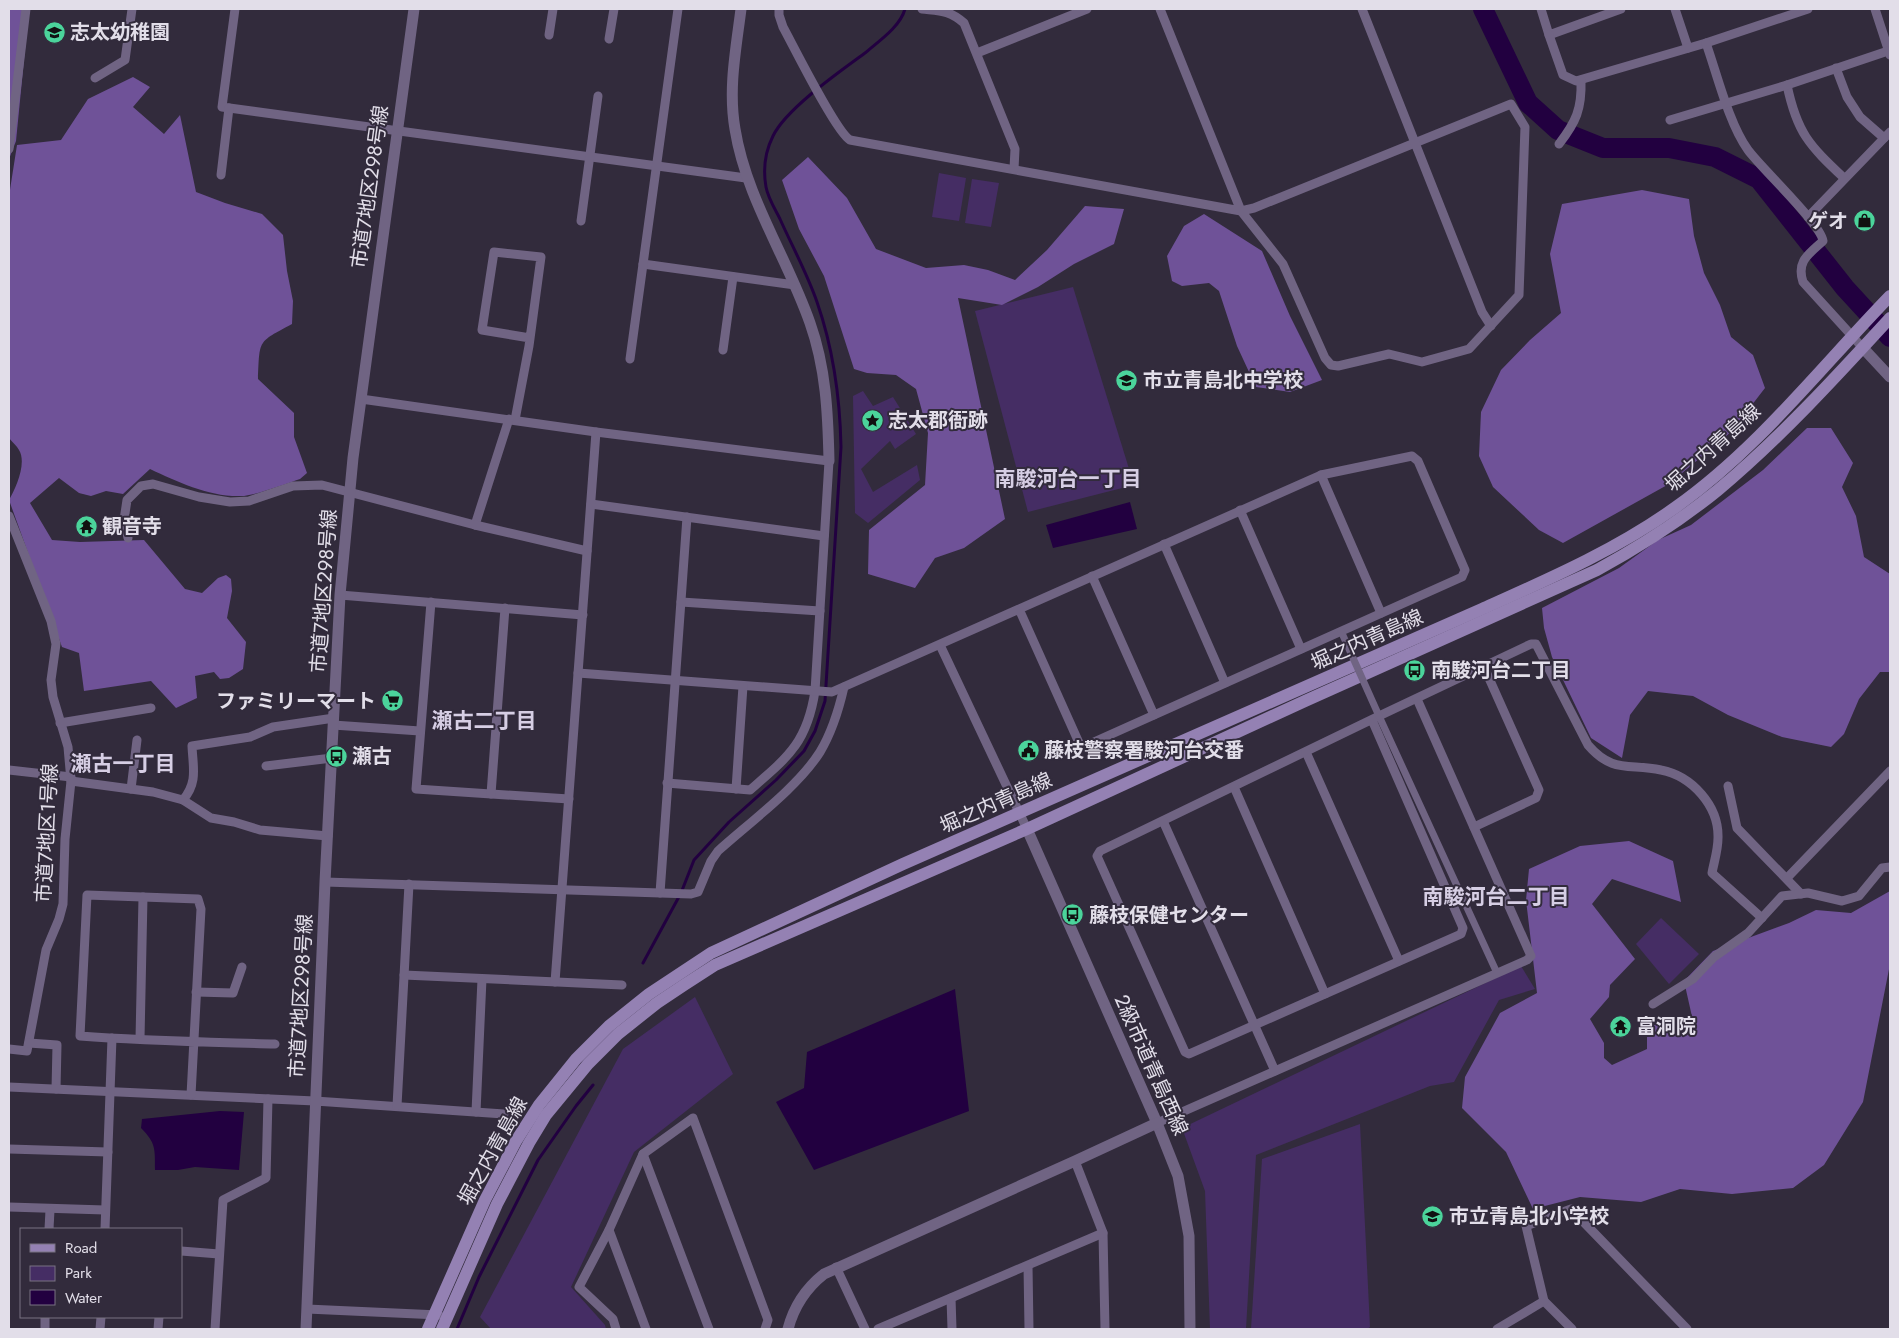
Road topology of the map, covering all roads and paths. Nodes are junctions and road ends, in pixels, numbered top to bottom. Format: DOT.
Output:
graph roads {
  1 [pos="26,9"];
  2 [pos="132,9"];
  3 [pos="235,9"];
  4 [pos="414,9"];
  5 [pos="552,9"];
  6 [pos="614,9"];
  7 [pos="678,9"];
  8 [pos="741,9"];
  9 [pos="779,9"];
  10 [pos="922,9"];
  11 [pos="1087,9"];
  12 [pos="1160,9"];
  13 [pos="1362,9"];
  14 [pos="1541,9"];
  15 [pos="1621,9"];
  16 [pos="1675,9"];
  17 [pos="1808,9"];
  18 [pos="1875,9"];
  19 [pos="950,10"];
  20 [pos="1609,11"];
  21 [pos="549,35"];
  22 [pos="1549,35"];
  23 [pos="609,39"];
  24 [pos="1706,43"];
  25 [pos="1688,48"];
  26 [pos="977,53"];
  27 [pos="1889,53"];
  28 [pos="1836,68"];
  29 [pos="95,78"];
  30 [pos="1581,80"];
  31 [pos="1787,85"];
  32 [pos="598,96"];
  33 [pos="1727,102"];
  34 [pos="229,108"];
  35 [pos="1670,120"];
  36 [pos="397,132"];
  37 [pos="1887,135"];
  38 [pos="1416,143"];
  39 [pos="1559,144"];
  40 [pos="9,149"];
  41 [pos="590,158"];
  42 [pos="656,167"];
  43 [pos="1014,169"];
  44 [pos="221,175"];
  45 [pos="746,178"];
  46 [pos="1844,178"];
  47 [pos="1241,211"];
  48 [pos="1808,216"];
  49 [pos="581,221"];
  50 [pos="643,264"];
  51 [pos="733,277"];
  52 [pos="795,284"];
  53 [pos="1890,296"];
  54 [pos="1890,318"];
  55 [pos="1491,326"];
  56 [pos="1853,336"];
  57 [pos="530,338"];
  58 [pos="1863,348"];
  59 [pos="723,350"];
  60 [pos="630,359"];
  61 [pos="1890,377"];
  62 [pos="361,399"];
  63 [pos="512,420"];
  64 [pos="596,432"];
  65 [pos="829,461"];
  66 [pos="1321,475"];
  67 [pos="350,494"];
  68 [pos="591,504"];
  69 [pos="1240,510"];
  70 [pos="9,516"];
  71 [pos="687,517"];
  72 [pos="475,525"];
  73 [pos="824,536"];
  74 [pos="128,538"];
  75 [pos="1164,544"];
  76 [pos="587,551"];
  77 [pos="1092,576"];
  78 [pos="340,595"];
  79 [pos="430,602"];
  80 [pos="681,602"];
  81 [pos="505,608"];
  82 [pos="1019,609"];
  83 [pos="820,611"];
  84 [pos="1381,613"];
  85 [pos="583,614"];
  86 [pos="1341,631"];
  87 [pos="940,644"];
  88 [pos="1301,649"];
  89 [pos="1484,667"];
  90 [pos="578,673"];
  91 [pos="675,680"];
  92 [pos="1225,683"];
  93 [pos="743,686"];
  94 [pos="844,687"];
  95 [pos="816,691"];
  96 [pos="1416,699"];
  97 [pos="151,708"];
  98 [pos="1154,715"];
  99 [pos="1376,718"];
  100 [pos="334,722"];
  101 [pos="60,723"];
  102 [pos="420,731"];
  103 [pos="137,740"];
  104 [pos="1306,752"];
  105 [pos="332,758"];
  106 [pos="266,766"];
  107 [pos="9,770"];
  108 [pos="1890,771"];
  109 [pos="71,779"];
  110 [pos="668,783"];
  111 [pos="1728,786"];
  112 [pos="1234,787"];
  113 [pos="131,789"];
  114 [pos="736,789"];
  115 [pos="491,794"];
  116 [pos="569,799"];
  117 [pos="183,800"];
  118 [pos="1020,813"];
  119 [pos="1163,821"];
  120 [pos="1474,827"];
  121 [pos="1027,829"];
  122 [pos="328,836"];
  123 [pos="1890,867"];
  124 [pos="1787,878"];
  125 [pos="325,882"];
  126 [pos="409,884"];
  127 [pos="562,890"];
  128 [pos="660,893"];
  129 [pos="1801,894"];
  130 [pos="143,897"];
  131 [pos="1762,918"];
  132 [pos="1399,961"];
  133 [pos="242,966"];
  134 [pos="1497,973"];
  135 [pos="404,975"];
  136 [pos="482,978"];
  137 [pos="555,982"];
  138 [pos="622,986"];
  139 [pos="196,992"];
  140 [pos="1325,994"];
  141 [pos="1653,1004"];
  142 [pos="1255,1026"];
  143 [pos="112,1038"];
  144 [pos="140,1040"];
  145 [pos="194,1041"];
  146 [pos="28,1043"];
  147 [pos="275,1044"];
  148 [pos="9,1049"];
  149 [pos="1275,1071"];
  150 [pos="9,1087"];
  151 [pos="56,1089"];
  152 [pos="110,1091"];
  153 [pos="192,1095"];
  154 [pos="268,1098"];
  155 [pos="315,1101"];
  156 [pos="397,1106"];
  157 [pos="476,1112"];
  158 [pos="504,1114"];
  159 [pos="1157,1123"];
  160 [pos="9,1149"];
  161 [pos="108,1152"];
  162 [pos="643,1154"];
  163 [pos="1075,1162"];
  164 [pos="9,1207"];
  165 [pos="50,1210"];
  166 [pos="105,1210"];
  167 [pos="49,1228"];
  168 [pos="104,1228"];
  169 [pos="609,1230"];
  170 [pos="1103,1233"];
  171 [pos="182,1251"];
  172 [pos="219,1254"];
  173 [pos="1028,1266"];
  174 [pos="836,1267"];
  175 [pos="951,1298"];
  176 [pos="1544,1301"];
  177 [pos="307,1309"];
  178 [pos="433,1314"];
  179 [pos="446,1316"];
  180 [pos="215,1329"];
  181 [pos="306,1329"];
  182 [pos="428,1329"];
  183 [pos="442,1329"];
  184 [pos="616,1329"];
  185 [pos="646,1329"];
  186 [pos="709,1329"];
  187 [pos="765,1329"];
  188 [pos="788,1329"];
  189 [pos="865,1329"];
  190 [pos="878,1329"];
  191 [pos="952,1329"];
  192 [pos="1029,1329"];
  193 [pos="1105,1329"];
  194 [pos="1190,1329"];
  195 [pos="1497,1329"];
  196 [pos="1572,1329"];
  197 [pos="1687,1329"];
  1 -- 40 [label="street"];
  2 -- 29 [label="street"];
  3 -- 34 [label="street"];
  4 -- 36 [label="street, 市道7地区298号線"];
  5 -- 21 [label="street"];
  6 -- 23 [label="street"];
  7 -- 42 [label="street"];
  8 -- 45 [label="street"];
  9 -- 43 [label="street"];
  10 -- 19 [label="street"];
  11 -- 26 [label="street"];
  12 -- 47 [label="street"];
  13 -- 38 [label="street"];
  14 -- 22 [label="street"];
  15 -- 20 [label="street"];
  16 -- 25 [label="street"];
  17 -- 24 [label="street"];
  18 -- 27 [label="street"];
  19 -- 26 [label="street"];
  20 -- 22 [label="street"];
  22 -- 30 [label="street"];
  24 -- 25 [label="street"];
  24 -- 33 [label="street"];
  25 -- 30 [label="street"];
  26 -- 43 [label="street"];
  27 -- 28 [label="street"];
  28 -- 31 [label="street"];
  28 -- 37 [label="street"];
  30 -- 39 [label="street"];
  31 -- 33 [label="street"];
  31 -- 46 [label="street"];
  32 -- 41 [label="street"];
  33 -- 35 [label="street"];
  33 -- 48 [label="street"];
  34 -- 36 [label="street"];
  34 -- 44 [label="street"];
  36 -- 41 [label="street"];
  36 -- 62 [label="street, 市道7地区298号線"];
  37 -- 46 [label="street"];
  38 -- 47 [label="street"];
  38 -- 55 [label="street"];
  38 -- 55 [label="street"];
  41 -- 42 [label="street"];
  41 -- 49 [label="street"];
  42 -- 45 [label="street"];
  42 -- 50 [label="street"];
  43 -- 47 [label="street"];
  45 -- 52 [label="street"];
  46 -- 48 [label="street"];
  47 -- 55 [label="street"];
  48 -- 56 [label="street"];
  50 -- 51 [label="street"];
  50 -- 60 [label="street"];
  51 -- 52 [label="street"];
  51 -- 59 [label="street"];
  52 -- 65 [label="street"];
  53 -- 56 [label="main road, 堀之内青島線"];
  54 -- 58 [label="main road, 堀之内青島線"];
  56 -- 58 [label="street"];
  56 -- 118 [label="main road, 堀之内青島線"];
  57 -- 57 [label="street"];
  57 -- 63 [label="street"];
  58 -- 61 [label="street"];
  58 -- 121 [label="main road, 堀之内青島線"];
  62 -- 63 [label="street"];
  62 -- 67 [label="street, 市道7地区298号線"];
  63 -- 64 [label="street"];
  63 -- 72 [label="street"];
  64 -- 65 [label="street"];
  64 -- 68 [label="street"];
  65 -- 73 [label="street"];
  66 -- 69 [label="street"];
  66 -- 84 [label="street"];
  66 -- 84 [label="street"];
  67 -- 72 [label="street"];
  67 -- 74 [label="street"];
  67 -- 78 [label="street, 市道7地区298号線"];
  68 -- 71 [label="street"];
  68 -- 76 [label="street"];
  69 -- 75 [label="street"];
  69 -- 88 [label="street"];
  70 -- 101 [label="street, 市道7地区1号線"];
  71 -- 73 [label="street"];
  71 -- 80 [label="street"];
  72 -- 76 [label="street"];
  73 -- 83 [label="street"];
  75 -- 77 [label="street"];
  75 -- 92 [label="street"];
  76 -- 85 [label="street"];
  77 -- 82 [label="street"];
  77 -- 98 [label="street"];
  78 -- 79 [label="street"];
  78 -- 100 [label="street, 市道7地区298号線"];
  79 -- 81 [label="street"];
  79 -- 102 [label="street"];
  80 -- 83 [label="street"];
  80 -- 91 [label="street"];
  81 -- 85 [label="street"];
  81 -- 115 [label="street"];
  82 -- 87 [label="street"];
  82 -- 98 [label="street"];
  83 -- 95 [label="street"];
  84 -- 86 [label="street"];
  85 -- 90 [label="street"];
  86 -- 88 [label="street"];
  86 -- 99 [label="street, bridge"];
  87 -- 94 [label="street"];
  87 -- 118 [label="street"];
  88 -- 92 [label="street"];
  89 -- 96 [label="street"];
  89 -- 120 [label="street"];
  89 -- 131 [label="street"];
  90 -- 91 [label="street"];
  90 -- 116 [label="street"];
  91 -- 93 [label="street"];
  91 -- 110 [label="street"];
  92 -- 98 [label="street"];
  93 -- 95 [label="street"];
  93 -- 114 [label="street"];
  94 -- 95 [label="street"];
  94 -- 128 [label="street"];
  95 -- 114 [label="street"];
  96 -- 99 [label="street"];
  96 -- 120 [label="street"];
  97 -- 101 [label="street"];
  99 -- 104 [label="street"];
  99 -- 132 [label="street"];
  99 -- 134 [label="street"];
  100 -- 102 [label="street"];
  100 -- 105 [label="street, 市道7地区298号線"];
  100 -- 117 [label="street"];
  101 -- 109 [label="street, 市道7地区1号線"];
  102 -- 115 [label="street"];
  103 -- 113 [label="street"];
  104 -- 112 [label="street"];
  104 -- 132 [label="street"];
  105 -- 106 [label="street"];
  105 -- 122 [label="street, 市道7地区298号線"];
  107 -- 109 [label="street"];
  108 -- 124 [label="street"];
  109 -- 113 [label="street"];
  109 -- 146 [label="street, 市道7地区1号線"];
  110 -- 114 [label="street"];
  110 -- 128 [label="street"];
  111 -- 124 [label="street"];
  112 -- 119 [label="street"];
  112 -- 140 [label="street"];
  113 -- 117 [label="street"];
  115 -- 116 [label="street"];
  116 -- 127 [label="street"];
  117 -- 122 [label="street"];
  118 -- 121 [label="street"];
  118 -- 178 [label="main road, 堀之内青島線"];
  119 -- 142 [label="street"];
  119 -- 142 [label="street"];
  120 -- 134 [label="street"];
  121 -- 159 [label="street, 2級市道青島西線"];
  121 -- 179 [label="main road, 堀之内青島線"];
  122 -- 125 [label="street, 市道7地区298号線"];
  123 -- 129 [label="street"];
  124 -- 129 [label="street"];
  125 -- 126 [label="street"];
  125 -- 155 [label="street, 市道7地区298号線"];
  126 -- 127 [label="street"];
  126 -- 135 [label="street"];
  127 -- 128 [label="street"];
  127 -- 137 [label="street"];
  129 -- 131 [label="street"];
  130 -- 139 [label="street"];
  130 -- 143 [label="street"];
  130 -- 144 [label="street"];
  131 -- 141 [label="street"];
  132 -- 140 [label="street"];
  133 -- 139 [label="street"];
  134 -- 149 [label="street"];
  135 -- 136 [label="street"];
  135 -- 156 [label="street"];
  136 -- 137 [label="street"];
  136 -- 157 [label="street"];
  137 -- 138 [label="street"];
  139 -- 145 [label="street"];
  140 -- 142 [label="street"];
  142 -- 149 [label="street"];
  143 -- 144 [label="street"];
  143 -- 152 [label="street"];
  144 -- 145 [label="street"];
  145 -- 147 [label="street"];
  145 -- 153 [label="street"];
  146 -- 148 [label="street"];
  146 -- 151 [label="street"];
  149 -- 159 [label="street"];
  150 -- 151 [label="street"];
  151 -- 152 [label="street"];
  152 -- 153 [label="street"];
  152 -- 161 [label="street"];
  153 -- 154 [label="street"];
  154 -- 155 [label="street"];
  154 -- 172 [label="street"];
  155 -- 156 [label="street"];
  155 -- 177 [label="street, 市道7地区298号線"];
  156 -- 157 [label="street"];
  157 -- 158 [label="street"];
  159 -- 163 [label="street"];
  159 -- 194 [label="street, 2級市道青島西線"];
  160 -- 161 [label="street"];
  161 -- 166 [label="street"];
  162 -- 169 [label="street"];
  162 -- 186 [label="street"];
  162 -- 187 [label="street"];
  163 -- 170 [label="street"];
  163 -- 174 [label="street"];
  164 -- 165 [label="street"];
  165 -- 166 [label="street"];
  165 -- 167 [label="street"];
  166 -- 168 [label="street"];
  169 -- 184 [label="street"];
  169 -- 185 [label="street"];
  170 -- 173 [label="street"];
  170 -- 193 [label="street"];
  171 -- 172 [label="street"];
  172 -- 180 [label="street"];
  173 -- 175 [label="street"];
  173 -- 192 [label="street"];
  174 -- 188 [label="street"];
  174 -- 189 [label="street"];
  175 -- 190 [label="street"];
  175 -- 191 [label="street"];
  176 -- 195 [label="street"];
  176 -- 196 [label="street"];
  176 -- 197 [label="street"];
  177 -- 178 [label="street"];
  177 -- 181 [label="street, 市道7地区298号線"];
  178 -- 179 [label="street"];
  178 -- 182 [label="main road, 堀之内青島線"];
  179 -- 183 [label="main road, 堀之内青島線"];
}
